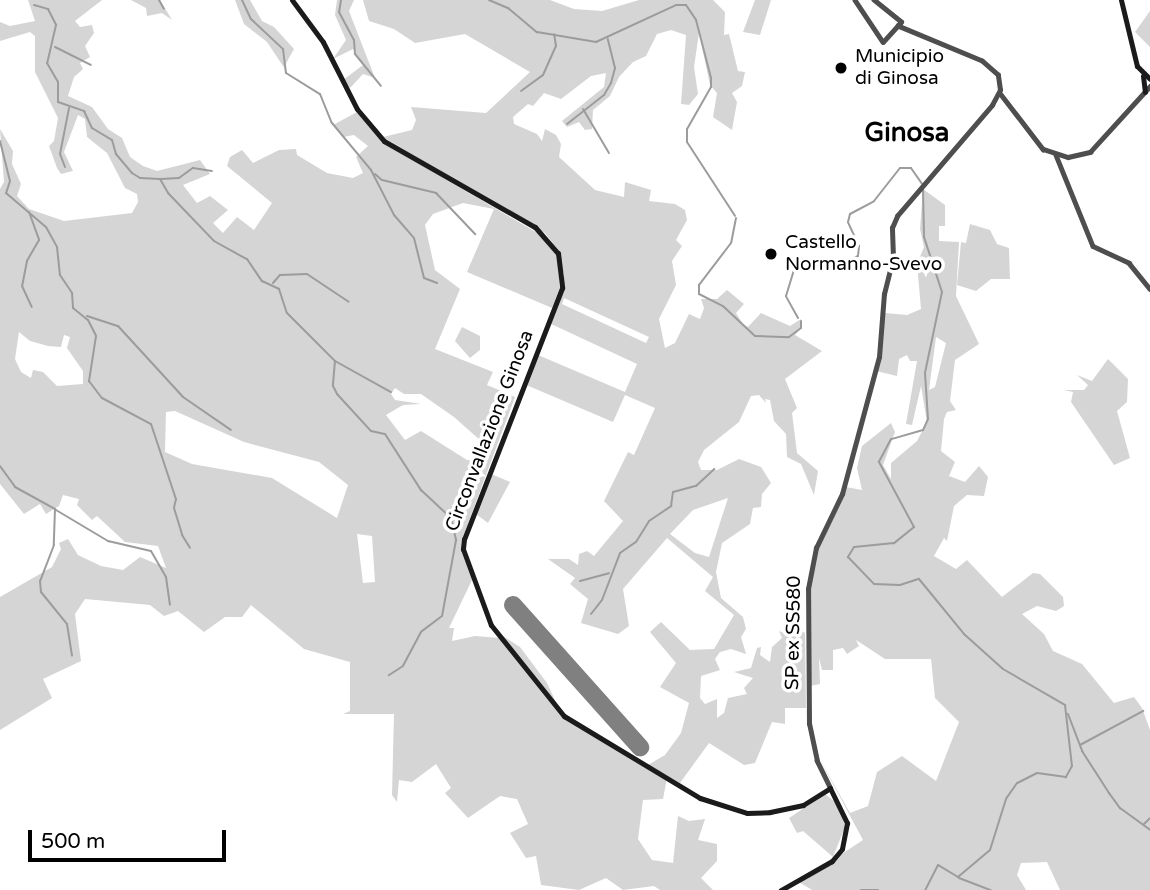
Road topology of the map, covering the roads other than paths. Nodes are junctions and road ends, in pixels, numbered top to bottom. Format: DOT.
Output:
graph roads {
  1 [pos="292,0"];
  2 [pos="874,0"];
  3 [pos="1121,0"];
  4 [pos="859,2"];
  5 [pos="900,26"];
  6 [pos="1148,81"];
  7 [pos="1000,92"];
  8 [pos="1145,92"];
  9 [pos="1056,155"];
  10 [pos="1150,289"];
  11 [pos="830,788"];
  12 [pos="781,890"];
  1 -- 11 [label="main road, Circonvallazione Ginosa"];
  2 -- 5 [label="street"];
  3 -- 6 [label="main road"];
  4 -- 5 [label="street"];
  5 -- 7 [label="street"];
  6 -- 8 [label="main road"];
  7 -- 9 [label="street"];
  7 -- 11 [label="street, SP ex SS580"];
  8 -- 9 [label="street"];
  9 -- 10 [label="street"];
  11 -- 12 [label="main road, SP ex SS580"];
}
